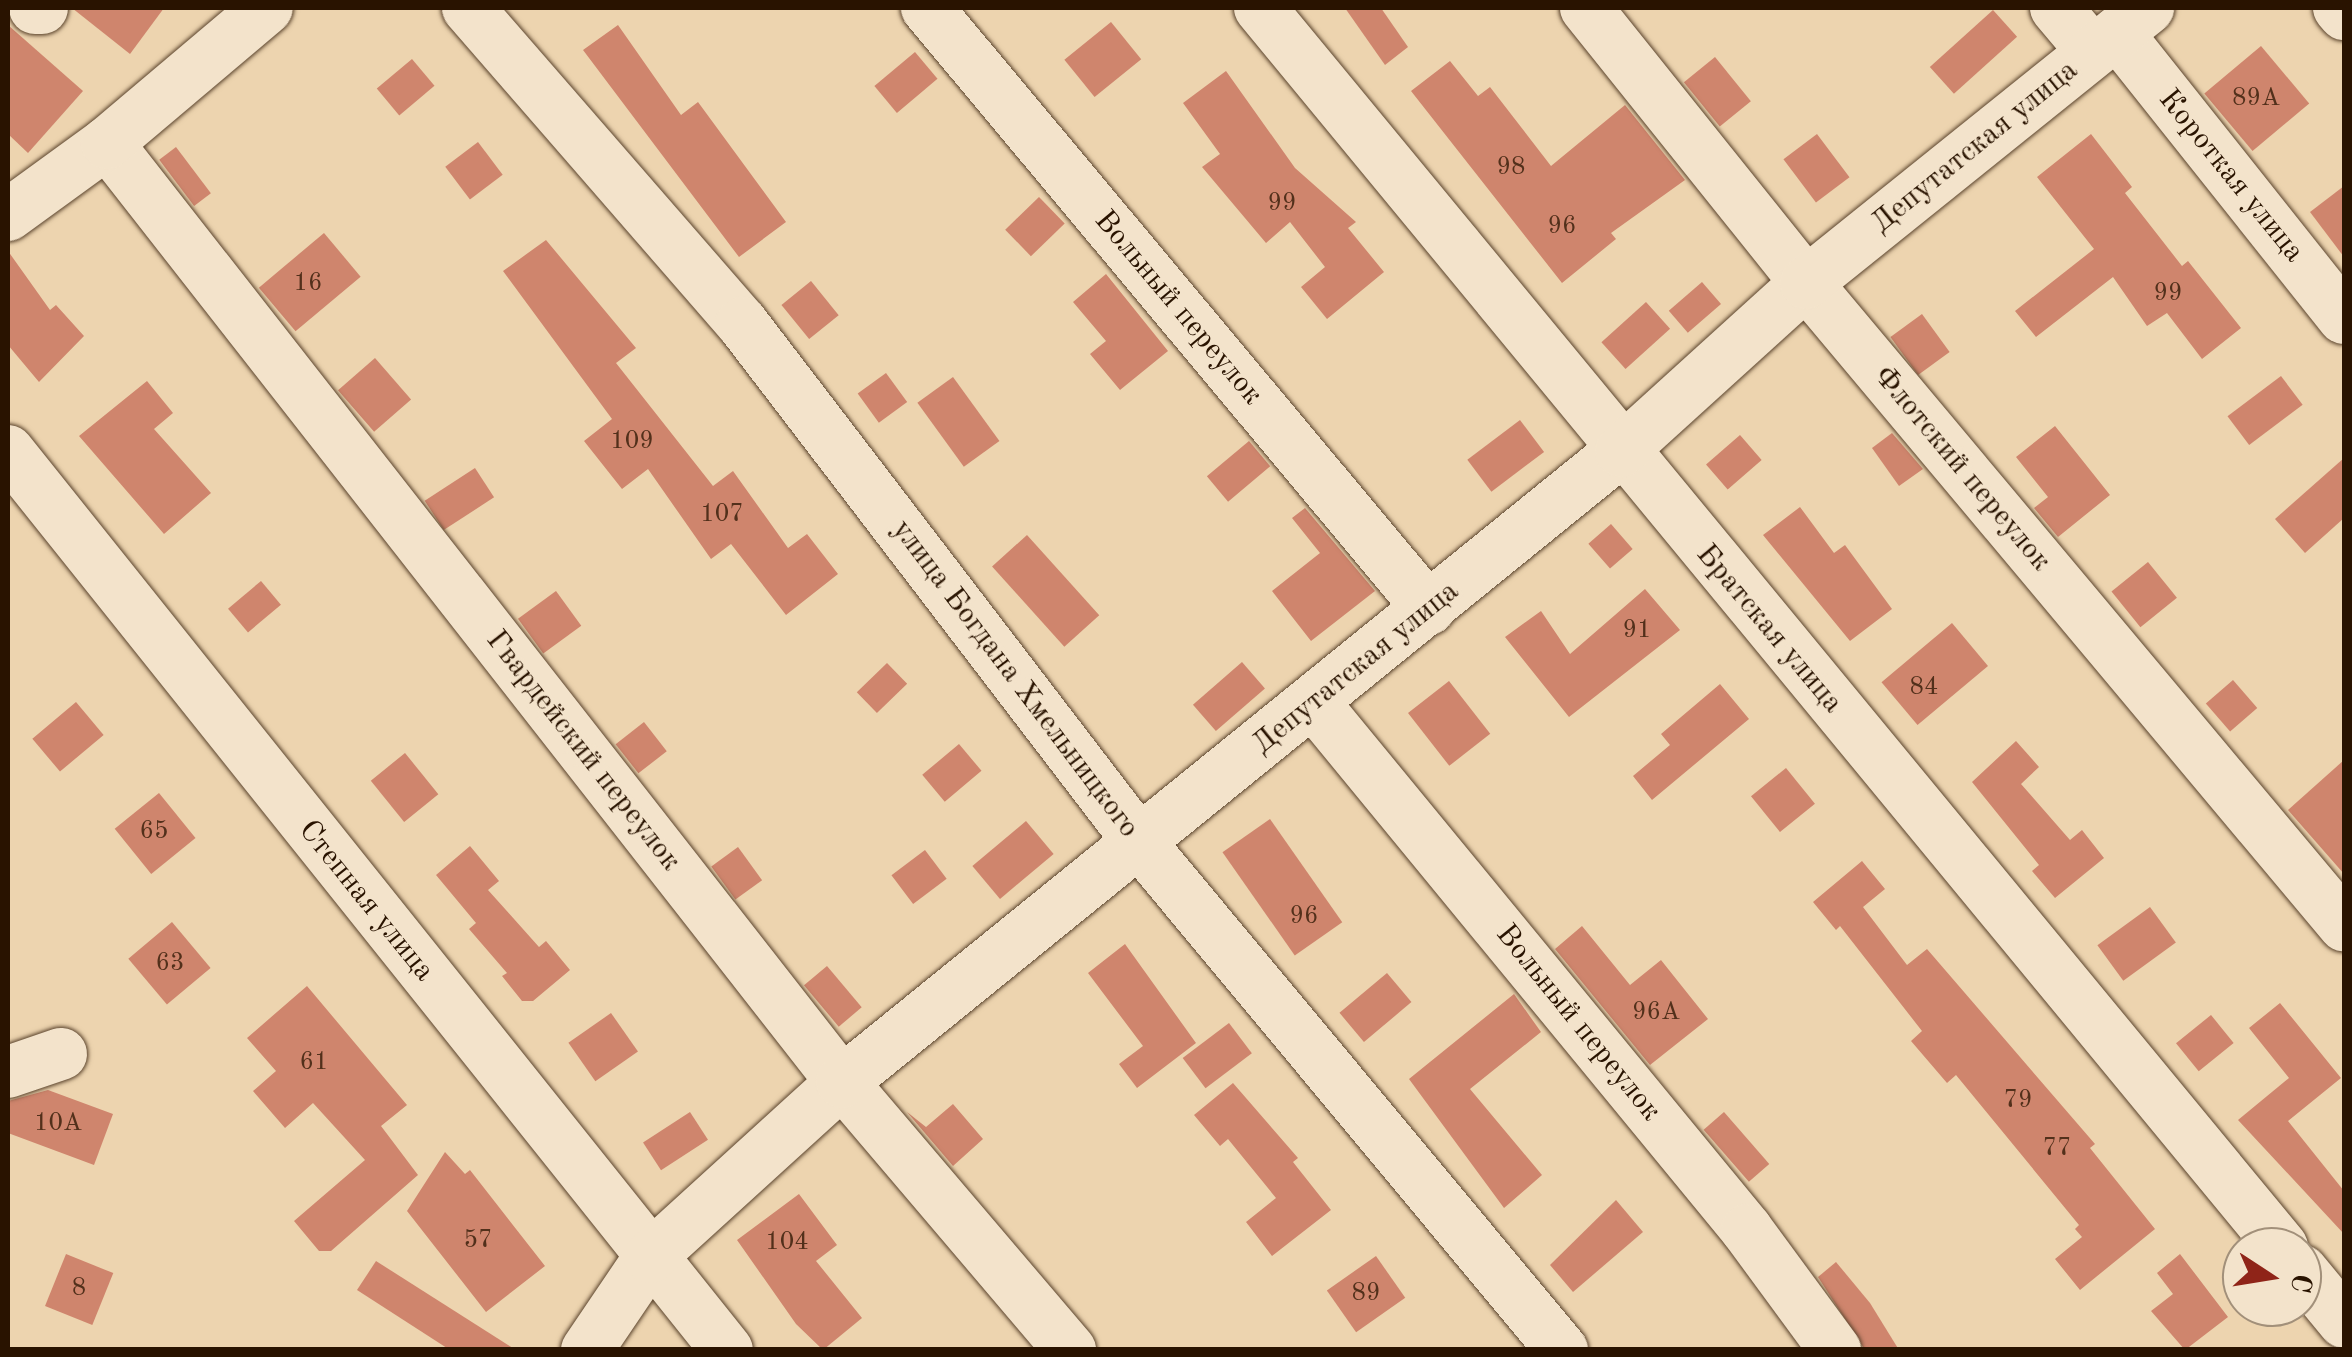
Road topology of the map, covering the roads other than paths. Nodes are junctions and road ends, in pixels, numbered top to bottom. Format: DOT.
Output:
graph roads {
  1 [pos="268,8"];
  2 [pos="468,8"];
  3 [pos="927,8"];
  4 [pos="1260,8"];
  5 [pos="1586,8"];
  6 [pos="2056,8"];
  7 [pos="2339,8"];
  8 [pos="2344,14"];
  9 [pos="2119,31"];
  10 [pos="107,143"];
  11 [pos="8,215"];
  12 [pos="1806,283"];
  13 [pos="2344,318"];
  14 [pos="1621,452"];
  15 [pos="10,461"];
  16 [pos="1429,609"];
  17 [pos="1312,702"];
  18 [pos="1140,843"];
  19 [pos="2344,925"];
  20 [pos="60,1054"];
  21 [pos="8,1072"];
  22 [pos="842,1082"];
  23 [pos="2265,1227"];
  24 [pos="650,1256"];
  25 [pos="2322,1295"];
  26 [pos="2344,1322"];
  27 [pos="588,1350"];
  28 [pos="727,1350"];
  29 [pos="1070,1350"];
  30 [pos="1562,1350"];
  31 [pos="1836,1350"];
  1 -- 10 [label="street"];
  2 -- 18 [label="street, улица Богдана Хмельницкого"];
  3 -- 16 [label="street, Вольный переулок"];
  4 -- 14 [label="street, Братская улица"];
  5 -- 12 [label="street, Флотский переулок"];
  6 -- 9 [label="street, Короткая улица"];
  7 -- 8 [label="street"];
  9 -- 12 [label="street, Депутатская улица"];
  9 -- 13 [label="street, Короткая улица"];
  10 -- 11 [label="street"];
  10 -- 22 [label="street, Гвардейский переулок"];
  12 -- 14 [label="street, Депутатская улица"];
  12 -- 19 [label="street, Флотский переулок"];
  14 -- 16 [label="street, Депутатская улица"];
  14 -- 23 [label="street, Братская улица"];
  15 -- 24 [label="street, Степная улица"];
  16 -- 17 [label="street, Депутатская улица"];
  17 -- 18 [label="street, Депутатская улица"];
  17 -- 31 [label="street, Вольный переулок"];
  18 -- 22 [label="street, Депутатская улица"];
  18 -- 30 [label="street, улица Богдана Хмельницкого"];
  20 -- 21 [label="street"];
  22 -- 24 [label="street, Депутатская улица"];
  22 -- 29 [label="street, Гвардейский переулок"];
  24 -- 27 [label="street, Депутатская улица"];
  24 -- 28 [label="street, Степная улица"];
  25 -- 26 [label="street"];
}
